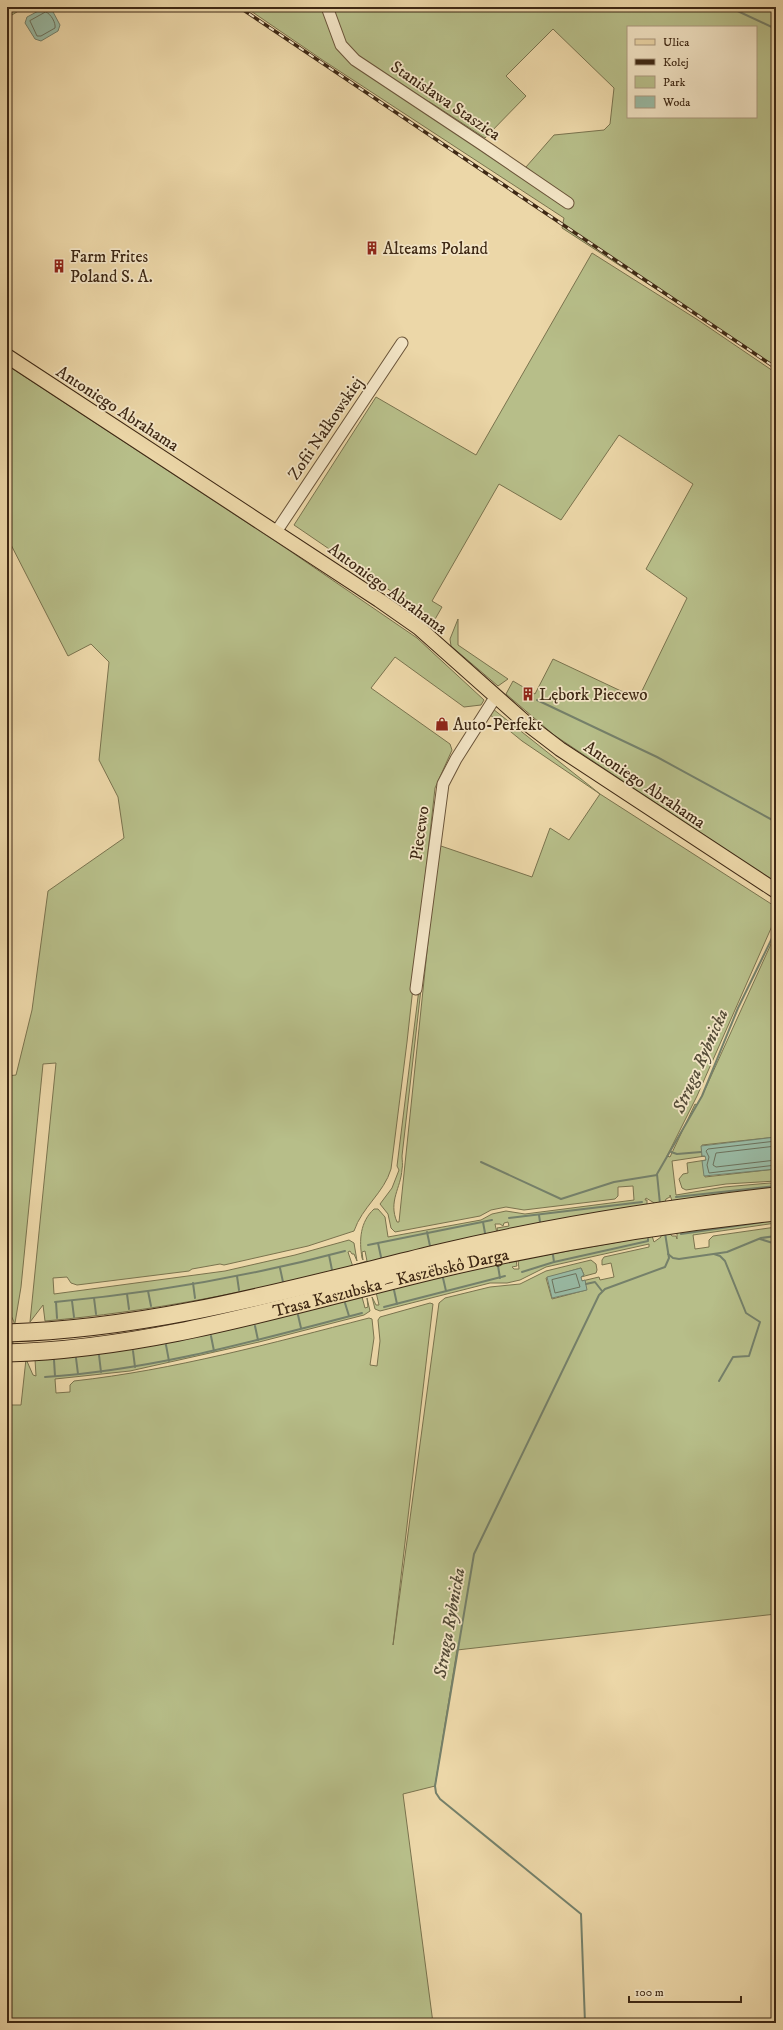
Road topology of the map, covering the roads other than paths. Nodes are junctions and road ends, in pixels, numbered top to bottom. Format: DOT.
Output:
graph roads {
  1 [pos="327,7"];
  2 [pos="568,203"];
  3 [pos="402,342"];
  4 [pos="7,356"];
  5 [pos="276,532"];
  6 [pos="496,696"];
  7 [pos="776,891"];
  8 [pos="416,989"];
  9 [pos="776,1196"];
  10 [pos="776,1212"];
  11 [pos="16,1332"];
  12 [pos="15,1353"];
  1 -- 2 [label="street, Stanisława Staszica"];
  3 -- 5 [label="street, Zofii Nałkowskiej"];
  4 -- 5 [label="main road, Antoniego Abrahama"];
  5 -- 6 [label="main road, Antoniego Abrahama"];
  6 -- 7 [label="main road, Antoniego Abrahama"];
  6 -- 8 [label="street, Piecewo"];
  9 -- 11 [label="highway, Trasa Kaszubska – Kaszëbskô Darga"];
  10 -- 12 [label="highway, Trasa Kaszubska – Kaszëbskô Darga"];
}
